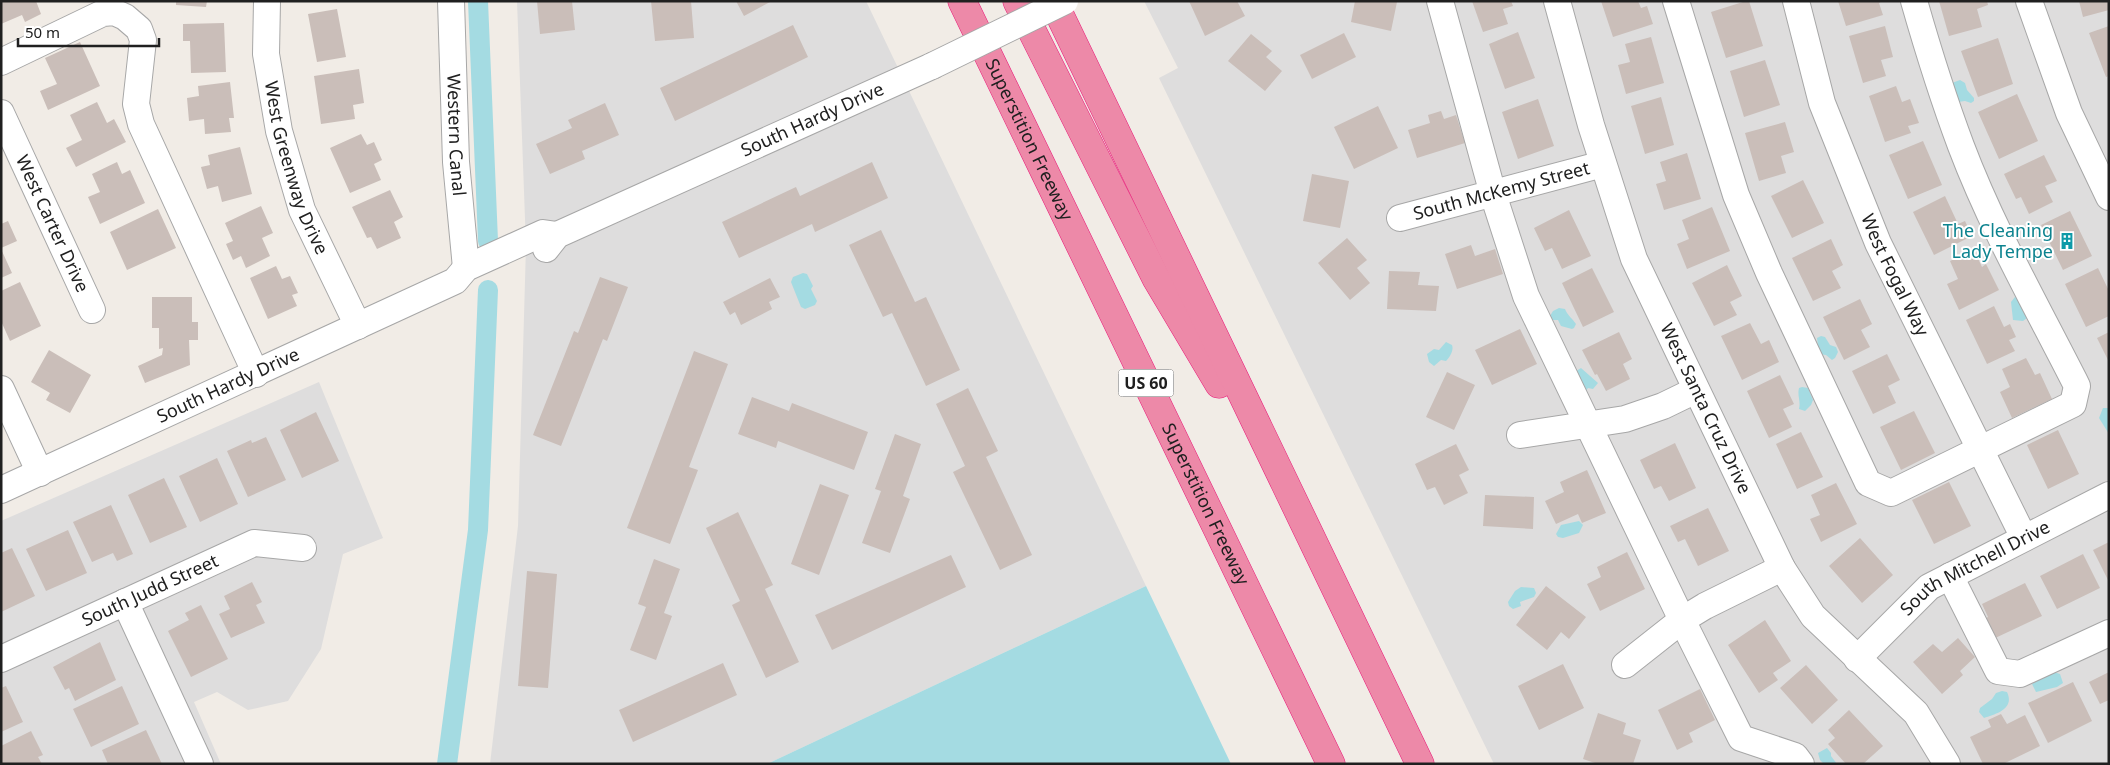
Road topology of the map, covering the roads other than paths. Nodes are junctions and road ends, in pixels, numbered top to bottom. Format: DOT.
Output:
graph roads {
  1 [pos="266,1"];
  2 [pos="451,1"];
  3 [pos="962,1"];
  4 [pos="1017,1"];
  5 [pos="1053,1"];
  6 [pos="1066,1"];
  7 [pos="1440,1"];
  8 [pos="1557,1"];
  9 [pos="1676,1"];
  10 [pos="1796,1"];
  11 [pos="1914,1"];
  12 [pos="2029,1"];
  13 [pos="1,62"];
  14 [pos="1,112"];
  15 [pos="1603,164"];
  16 [pos="1493,194"];
  17 [pos="2109,197"];
  18 [pos="1400,218"];
  19 [pos="464,277"];
  20 [pos="92,310"];
  21 [pos="358,326"];
  22 [pos="256,374"];
  23 [pos="1,389"];
  24 [pos="1696,390"];
  25 [pos="1588,425"];
  26 [pos="1520,435"];
  27 [pos="1981,449"];
  28 [pos="40,473"];
  29 [pos="1,490"];
  30 [pos="2109,495"];
  31 [pos="1303,525"];
  32 [pos="2024,538"];
  33 [pos="302,548"];
  34 [pos="1782,568"];
  35 [pos="1950,576"];
  36 [pos="124,602"];
  37 [pos="1682,620"];
  38 [pos="2109,633"];
  39 [pos="1,658"];
  40 [pos="1857,659"];
  41 [pos="1625,665"];
  42 [pos="200,764"];
  43 [pos="1331,764"];
  44 [pos="1420,764"];
  45 [pos="1801,764"];
  46 [pos="1948,764"];
  1 -- 21 [label="street, West Greenway Drive"];
  2 -- 19 [label="street, Western Canal"];
  3 -- 43 [label="highway, Superstition Freeway / US 60"];
  4 -- 31 [label="highway"];
  5 -- 31 [label="highway"];
  6 -- 19 [label="street, South Hardy Drive, bridge"];
  7 -- 16 [label="street"];
  8 -- 15 [label="street, West Santa Cruz Drive"];
  9 -- 27 [label="street"];
  10 -- 27 [label="street, West Fogal Way"];
  11 -- 27 [label="street"];
  12 -- 17 [label="street"];
  13 -- 22 [label="street"];
  14 -- 20 [label="street, West Carter Drive"];
  15 -- 16 [label="street, South McKemy Street"];
  15 -- 24 [label="street, West Santa Cruz Drive"];
  16 -- 18 [label="street, South McKemy Street"];
  16 -- 25 [label="street"];
  19 -- 21 [label="street, South Hardy Drive"];
  21 -- 22 [label="street, South Hardy Drive"];
  22 -- 28 [label="street, South Hardy Drive"];
  23 -- 28 [label="street"];
  24 -- 25 [label="street"];
  24 -- 34 [label="street, West Santa Cruz Drive"];
  25 -- 26 [label="street"];
  25 -- 37 [label="street"];
  27 -- 32 [label="street, West Fogal Way"];
  28 -- 29 [label="street, South Hardy Drive"];
  30 -- 32 [label="street, South Mitchell Drive"];
  31 -- 44 [label="highway"];
  32 -- 35 [label="street, South Mitchell Drive"];
  33 -- 36 [label="street, South Judd Street"];
  34 -- 37 [label="street"];
  34 -- 40 [label="street, West Santa Cruz Drive"];
  35 -- 38 [label="street"];
  35 -- 40 [label="street, South Mitchell Drive"];
  36 -- 39 [label="street, South Judd Street"];
  36 -- 42 [label="street"];
  37 -- 41 [label="street"];
  37 -- 45 [label="street"];
  40 -- 46 [label="street, West Santa Cruz Drive"];
}
